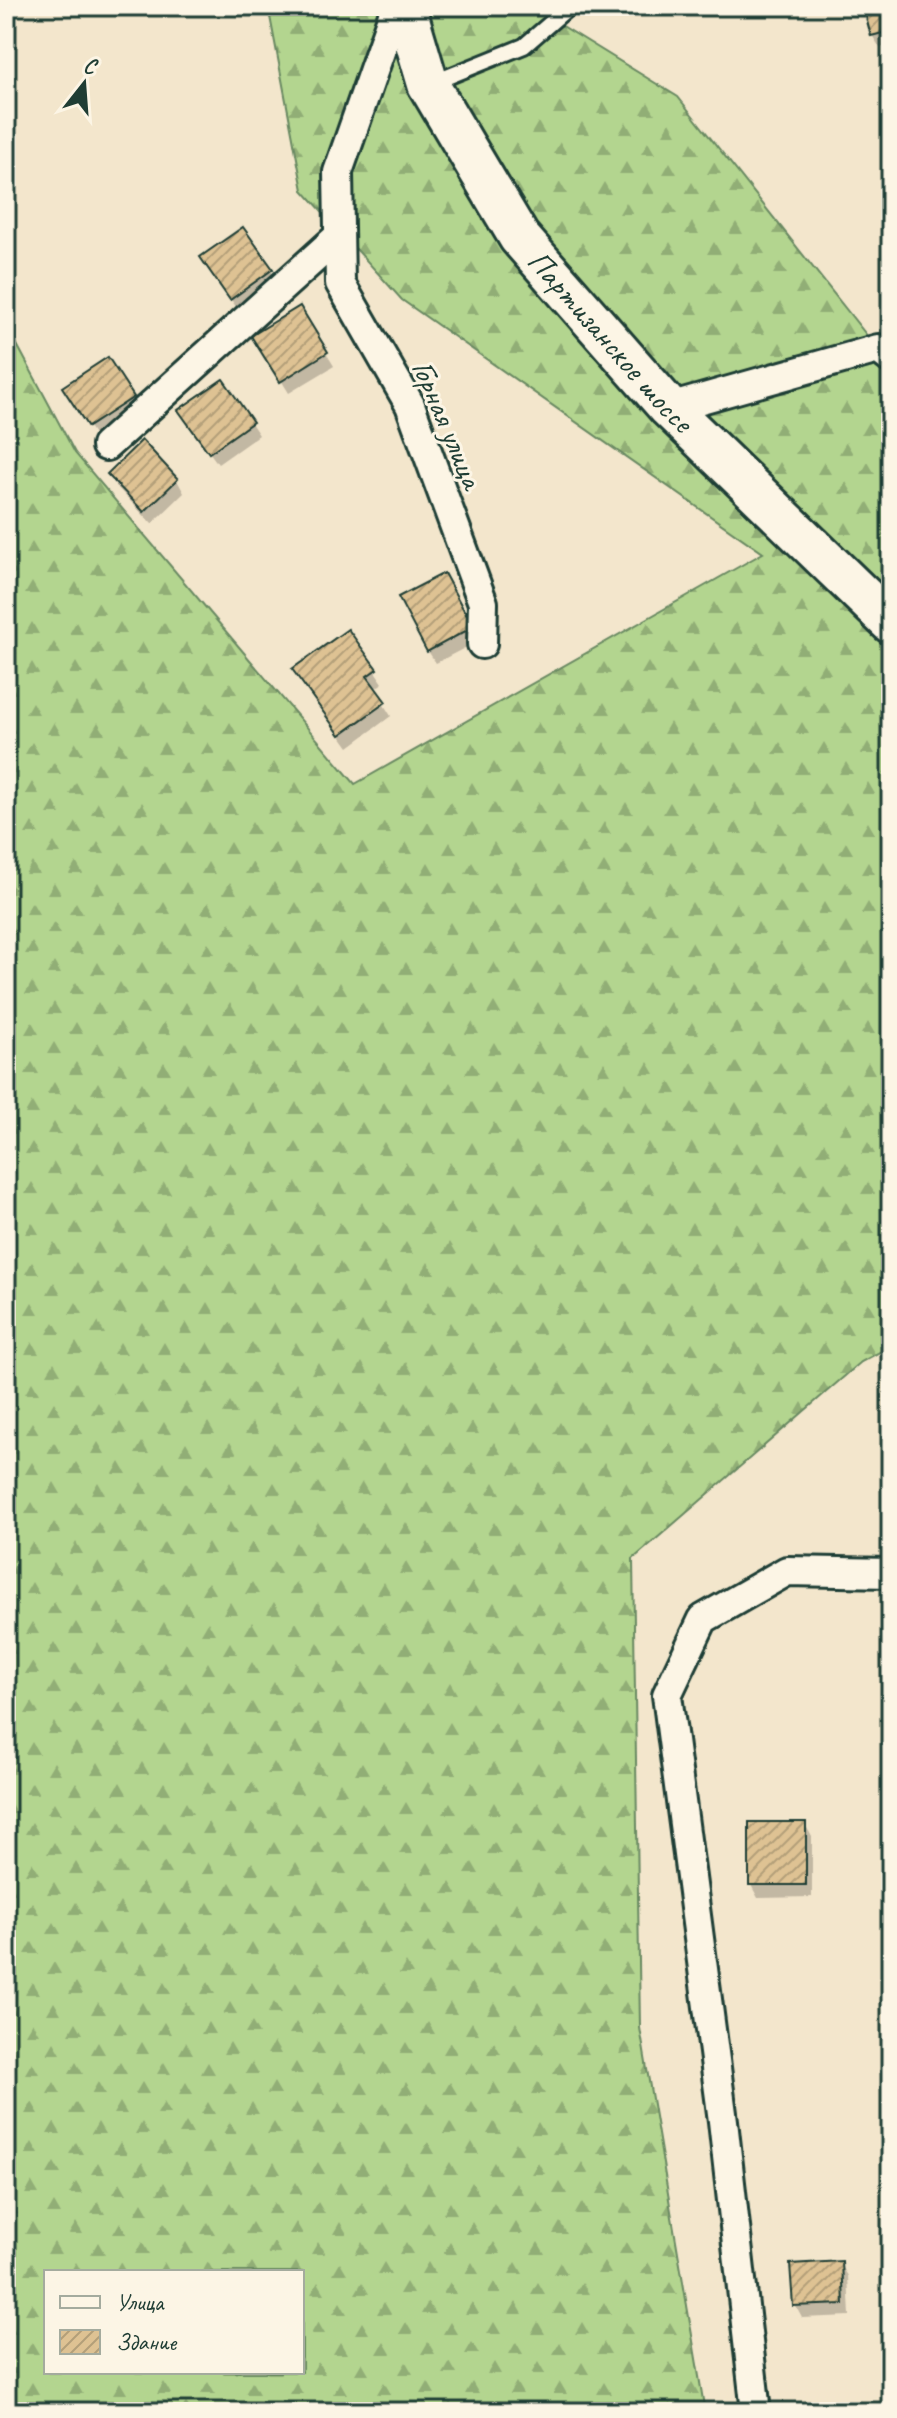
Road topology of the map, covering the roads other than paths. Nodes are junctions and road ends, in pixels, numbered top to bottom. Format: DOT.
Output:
graph roads {
  1 [pos="396,6"];
  2 [pos="405,6"];
  3 [pos="570,6"];
  4 [pos="428,84"];
  5 [pos="339,236"];
  6 [pos="887,348"];
  7 [pos="669,408"];
  8 [pos="106,446"];
  9 [pos="891,623"];
  10 [pos="482,644"];
  11 [pos="891,1573"];
  12 [pos="756,2412"];
  1 -- 5 [label="street, Горная улица"];
  2 -- 4 [label="main road, Партизанское шоссе"];
  3 -- 4 [label="lane"];
  4 -- 7 [label="main road, Партизанское шоссе"];
  5 -- 8 [label="street"];
  5 -- 10 [label="street, Горная улица"];
  6 -- 7 [label="street"];
  7 -- 9 [label="main road, Партизанское шоссе"];
  11 -- 12 [label="street"];
}
